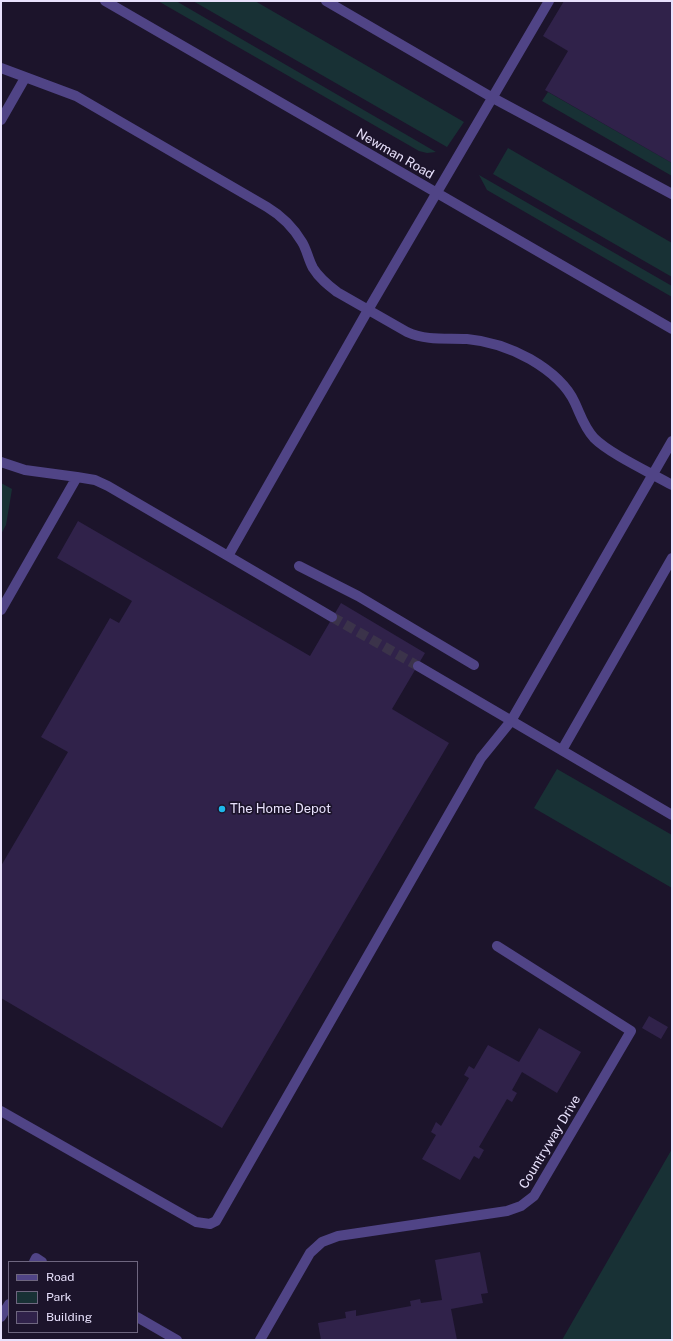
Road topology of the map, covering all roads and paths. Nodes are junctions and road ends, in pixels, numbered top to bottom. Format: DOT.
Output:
graph roads {
  1 [pos="105,1"];
  2 [pos="326,1"];
  3 [pos="549,1"];
  4 [pos="1,68"];
  5 [pos="25,78"];
  6 [pos="494,98"];
  7 [pos="1,120"];
  8 [pos="438,193"];
  9 [pos="672,194"];
  10 [pos="368,310"];
  11 [pos="672,329"];
  12 [pos="672,441"];
  13 [pos="1,462"];
  14 [pos="653,474"];
  15 [pos="77,477"];
  16 [pos="672,485"];
  17 [pos="228,556"];
  18 [pos="672,558"];
  19 [pos="300,566"];
  20 [pos="1,610"];
  21 [pos="332,617"];
  22 [pos="474,665"];
  23 [pos="418,666"];
  24 [pos="511,721"];
  25 [pos="562,750"];
  26 [pos="672,815"];
  27 [pos="497,946"];
  28 [pos="1,1111"];
  29 [pos="8,1306"];
  30 [pos="1,1317"];
  31 [pos="138,1318"];
  32 [pos="177,1340"];
  33 [pos="260,1340"];
  1 -- 8 [label="street, Newman Road"];
  2 -- 6 [label="street"];
  3 -- 6 [label="street"];
  4 -- 5 [label="street"];
  5 -- 7 [label="street"];
  5 -- 10 [label="street"];
  6 -- 8 [label="street"];
  6 -- 9 [label="street"];
  8 -- 10 [label="street"];
  8 -- 11 [label="street, Newman Road"];
  10 -- 14 [label="street"];
  10 -- 17 [label="street"];
  12 -- 14 [label="street"];
  13 -- 15 [label="street"];
  14 -- 16 [label="street"];
  14 -- 24 [label="street"];
  15 -- 17 [label="street"];
  15 -- 20 [label="street"];
  17 -- 21 [label="street"];
  18 -- 25 [label="street"];
  19 -- 22 [label="street"];
  23 -- 24 [label="street"];
  24 -- 25 [label="street"];
  24 -- 28 [label="street"];
  25 -- 26 [label="street"];
  27 -- 33 [label="street, Countryway Drive"];
  29 -- 30 [label="street"];
  31 -- 32 [label="street"];
}
